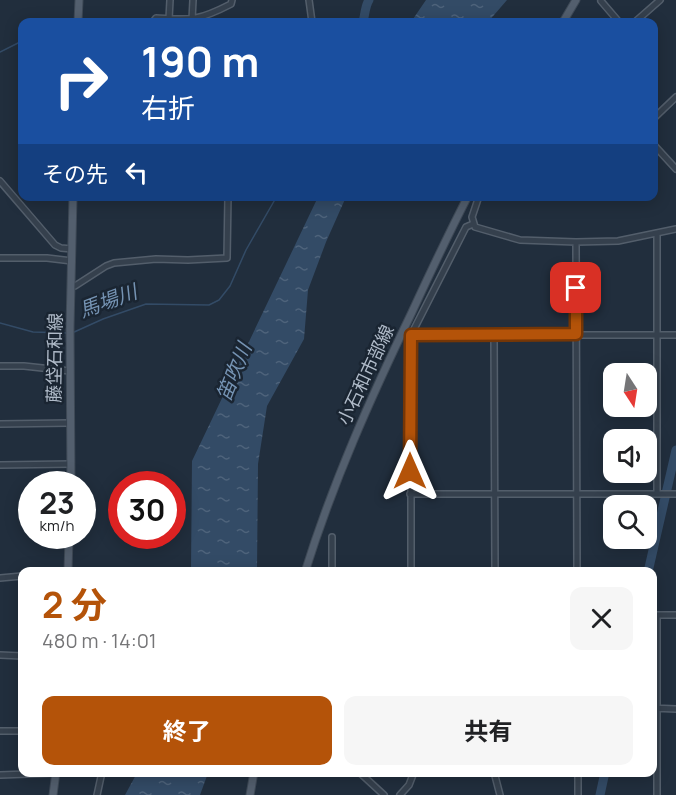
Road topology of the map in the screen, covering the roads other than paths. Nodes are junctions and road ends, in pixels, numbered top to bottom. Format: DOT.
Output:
graph roads {
  1 [pos="79,0"];
  2 [pos="170,0"];
  3 [pos="193,0"];
  4 [pos="232,0"];
  5 [pos="309,0"];
  6 [pos="576,0"];
  7 [pos="660,0"];
  8 [pos="601,1"];
  9 [pos="78,18"];
  10 [pos="169,18"];
  11 [pos="192,18"];
  12 [pos="202,18"];
  13 [pos="311,18"];
  14 [pos="565,18"];
  15 [pos="616,18"];
  16 [pos="640,18"];
  17 [pos="676,97"];
  18 [pos="658,114"];
  19 [pos="658,149"];
  20 [pos="676,169"];
  21 [pos="0,180"];
  22 [pos="73,201"];
  23 [pos="228,201"];
  24 [pos="465,201"];
  25 [pos="477,201"];
  26 [pos="473,224"];
  27 [pos="676,229"];
  28 [pos="657,233"];
  29 [pos="576,242"];
  30 [pos="72,249"];
  31 [pos="0,258"];
  32 [pos="72,261"];
  33 [pos="71,286"];
  34 [pos="576,334"];
  35 [pos="657,334"];
  36 [pos="411,335"];
  37 [pos="494,335"];
  38 [pos="676,335"];
  39 [pos="0,366"];
  40 [pos="70,371"];
  41 [pos="69,423"];
  42 [pos="0,424"];
  43 [pos="71,464"];
  44 [pos="0,465"];
  45 [pos="71,471"];
  46 [pos="410,494"];
  47 [pos="494,494"];
  48 [pos="576,494"];
  49 [pos="659,494"];
  50 [pos="674,494"];
  51 [pos="332,537"];
  52 [pos="69,549"];
  53 [pos="68,567"];
  54 [pos="307,567"];
  55 [pos="332,567"];
  56 [pos="411,567"];
  57 [pos="495,567"];
  58 [pos="577,567"];
  59 [pos="18,576"];
  60 [pos="0,578"];
  61 [pos="657,615"];
  62 [pos="676,615"];
  63 [pos="0,656"];
  64 [pos="18,656"];
  65 [pos="657,708"];
  66 [pos="676,709"];
  67 [pos="0,731"];
  68 [pos="18,731"];
  69 [pos="18,774"];
  70 [pos="0,775"];
  71 [pos="55,777"];
  72 [pos="101,777"];
  73 [pos="253,777"];
  74 [pos="364,777"];
  75 [pos="412,777"];
  76 [pos="495,777"];
  77 [pos="578,777"];
  78 [pos="657,777"];
  79 [pos="498,794"];
  80 [pos="53,795"];
  81 [pos="97,795"];
  82 [pos="250,795"];
  83 [pos="384,795"];
  84 [pos="400,795"];
  85 [pos="578,795"];
  86 [pos="657,795"];
  1 -- 9 [label="main road"];
  2 -- 10 [label="street"];
  3 -- 11 [label="street"];
  4 -- 12 [label="street"];
  5 -- 13 [label="street"];
  6 -- 14 [label="main road"];
  7 -- 16 [label="street"];
  8 -- 15 [label="street"];
  17 -- 18 [label="street"];
  19 -- 20 [label="street"];
  21 -- 30 [label="street"];
  22 -- 30 [label="main road, 藤垈石和線"];
  23 -- 33 [label="street"];
  24 -- 54 [label="main road, 小石和市部線"];
  25 -- 26 [label="street"];
  26 -- 29 [label="street"];
  26 -- 36 [label="street"];
  27 -- 28 [label="street"];
  28 -- 29 [label="street"];
  28 -- 35 [label="street"];
  29 -- 34 [label="street"];
  30 -- 32 [label="main road, 藤垈石和線"];
  31 -- 32 [label="street"];
  32 -- 33 [label="main road, 藤垈石和線"];
  33 -- 40 [label="main road, 藤垈石和線"];
  34 -- 35 [label="street"];
  34 -- 37 [label="street"];
  34 -- 48 [label="street"];
  35 -- 38 [label="street"];
  35 -- 49 [label="street"];
  36 -- 37 [label="street"];
  36 -- 46 [label="street"];
  37 -- 47 [label="street"];
  39 -- 40 [label="street"];
  40 -- 41 [label="main road, 藤垈石和線"];
  41 -- 42 [label="street"];
  41 -- 43 [label="main road, 藤垈石和線"];
  43 -- 44 [label="street"];
  43 -- 45 [label="main road, 藤垈石和線"];
  46 -- 47 [label="street"];
  46 -- 56 [label="street"];
  47 -- 48 [label="street"];
  47 -- 57 [label="street"];
  48 -- 49 [label="street"];
  48 -- 58 [label="street"];
  49 -- 50 [label="street"];
  51 -- 55 [label="street"];
  52 -- 53 [label="main road"];
  59 -- 60 [label="street"];
  61 -- 62 [label="street"];
  63 -- 64 [label="street"];
  65 -- 66 [label="street"];
  67 -- 68 [label="street"];
  69 -- 70 [label="street"];
  71 -- 80 [label="main road"];
  72 -- 81 [label="street"];
  73 -- 82 [label="main road"];
  74 -- 83 [label="street"];
  75 -- 84 [label="street"];
  76 -- 79 [label="street"];
  77 -- 85 [label="street"];
  78 -- 86 [label="street"];
}
